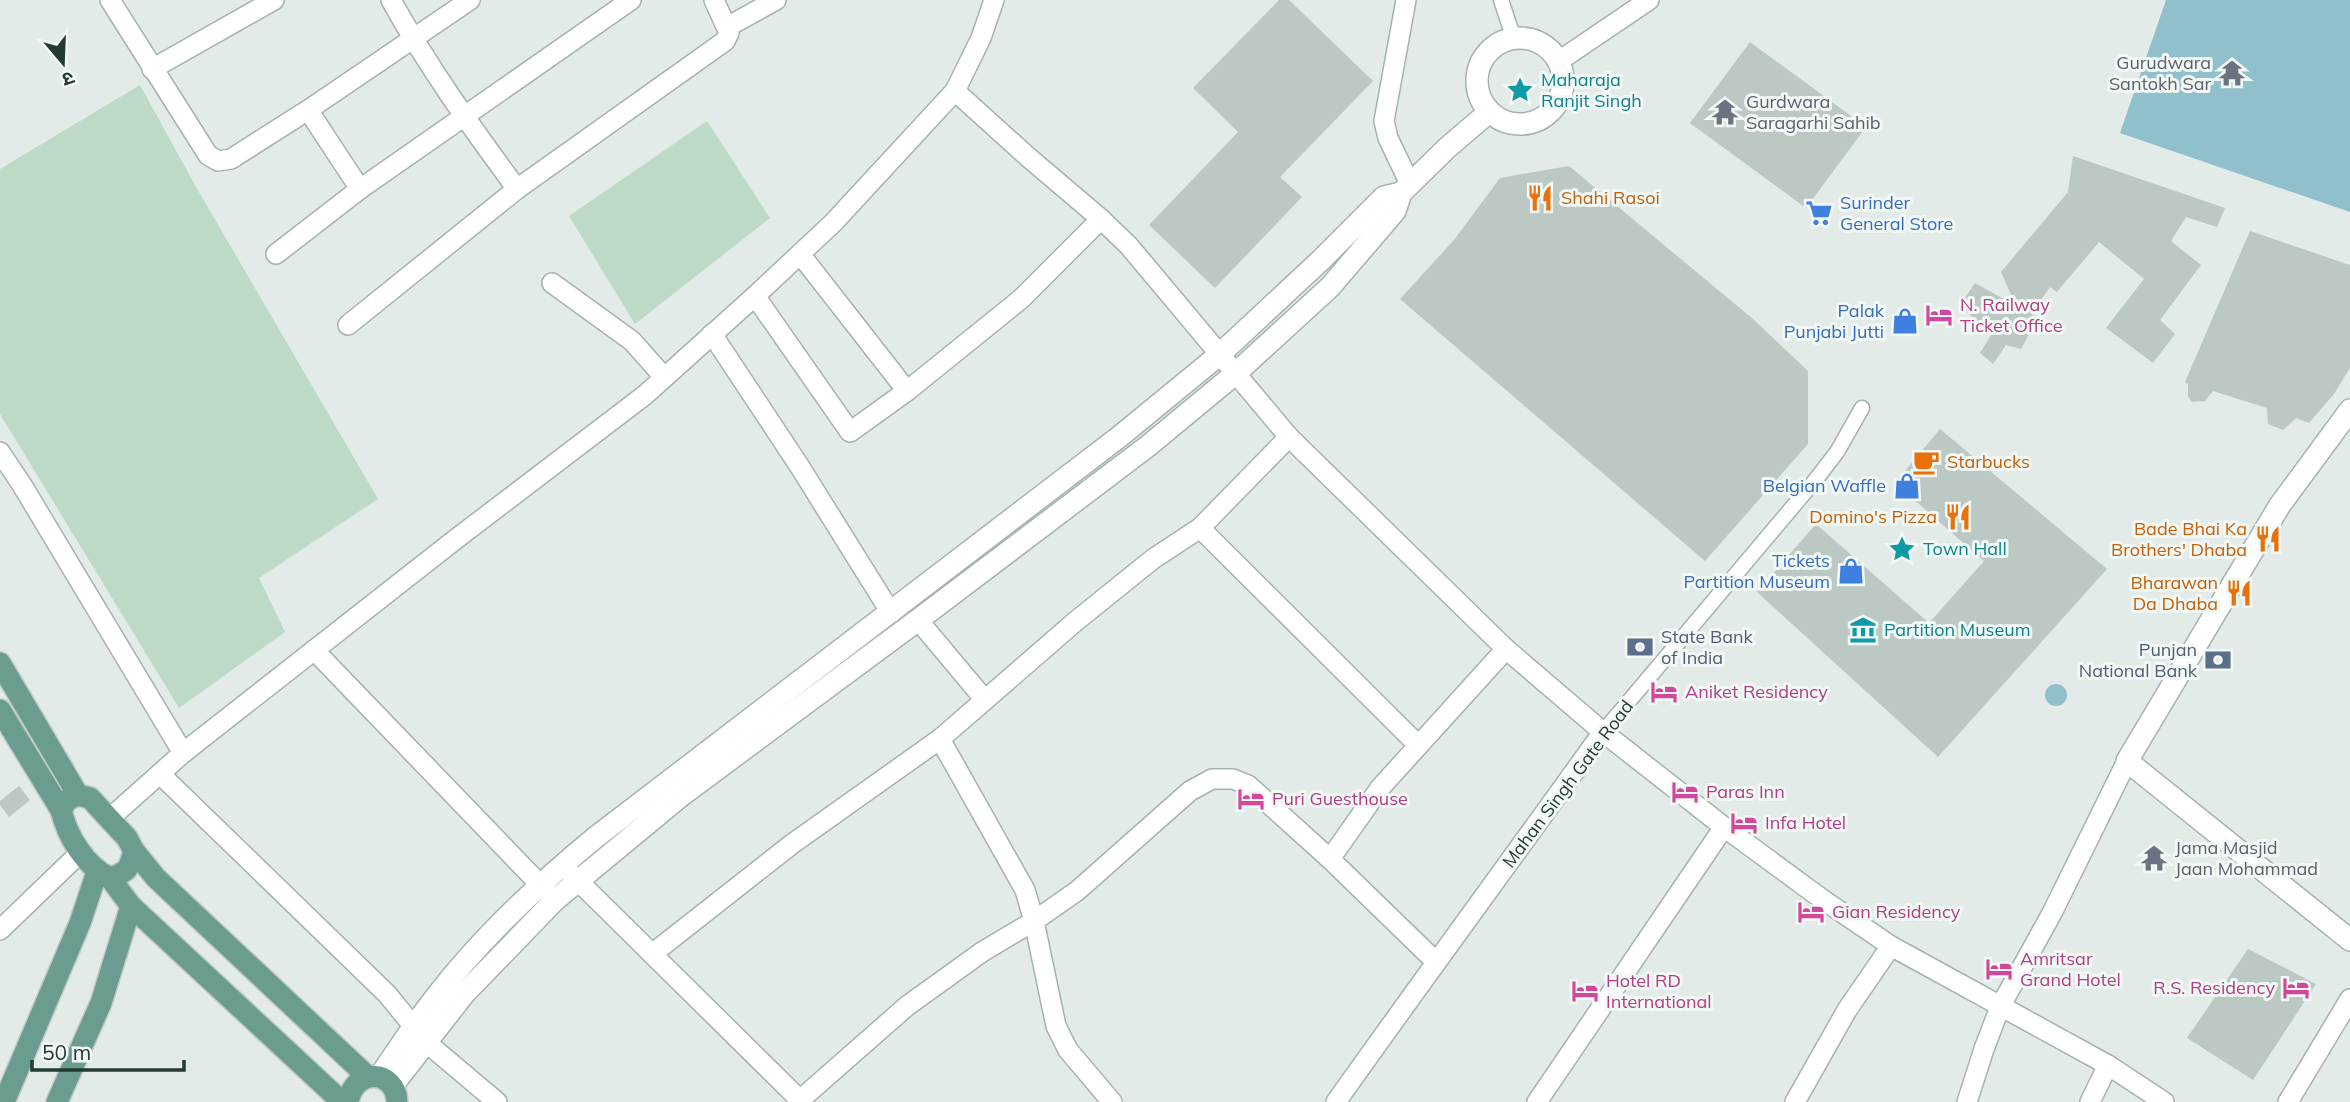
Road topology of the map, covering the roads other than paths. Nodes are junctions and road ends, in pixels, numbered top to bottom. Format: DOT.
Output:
graph roads {
  1 [pos="110,0"];
  2 [pos="274,0"];
  3 [pos="391,0"];
  4 [pos="470,0"];
  5 [pos="631,0"];
  6 [pos="714,0"];
  7 [pos="776,0"];
  8 [pos="994,0"];
  9 [pos="1406,0"];
  10 [pos="1501,0"];
  11 [pos="1649,0"];
  12 [pos="727,27"];
  13 [pos="1514,38"];
  14 [pos="413,39"];
  15 [pos="1559,61"];
  16 [pos="152,69"];
  17 [pos="956,91"];
  18 [pos="308,110"];
  19 [pos="1489,112"];
  20 [pos="463,115"];
  21 [pos="517,189"];
  22 [pos="1405,189"];
  23 [pos="360,190"];
  24 [pos="1101,219"];
  25 [pos="276,254"];
  26 [pos="800,254"];
  27 [pos="552,284"];
  28 [pos="755,296"];
  29 [pos="348,326"];
  30 [pos="712,334"];
  31 [pos="1219,355"];
  32 [pos="1235,374"];
  33 [pos="664,377"];
  34 [pos="906,391"];
  35 [pos="1862,408"];
  36 [pos="2350,410"];
  37 [pos="1289,437"];
  38 [pos="0,452"];
  39 [pos="1200,528"];
  40 [pos="891,613"];
  41 [pos="919,620"];
  42 [pos="1506,649"];
  43 [pos="314,650"];
  44 [pos="0,663"];
  45 [pos="985,700"];
  46 [pos="0,709"];
  47 [pos="1603,732"];
  48 [pos="940,739"];
  49 [pos="1417,744"];
  50 [pos="183,753"];
  51 [pos="2127,761"];
  52 [pos="160,774"];
  53 [pos="78,795"];
  54 [pos="61,810"];
  55 [pos="109,819"];
  56 [pos="1724,827"];
  57 [pos="134,851"];
  58 [pos="81,852"];
  59 [pos="1330,859"];
  60 [pos="562,865"];
  61 [pos="103,875"];
  62 [pos="578,880"];
  63 [pos="547,892"];
  64 [pos="131,906"];
  65 [pos="1034,921"];
  66 [pos="0,930"];
  67 [pos="2350,940"];
  68 [pos="1891,946"];
  69 [pos="652,954"];
  70 [pos="1435,961"];
  71 [pos="2350,999"];
  72 [pos="2000,1007"];
  73 [pos="420,1035"];
  74 [pos="2108,1065"];
  75 [pos="389,1090"];
  76 [pos="801,1101"];
  77 [pos="5,1102"];
  78 [pos="57,1102"];
  79 [pos="342,1102"];
  80 [pos="348,1102"];
  81 [pos="497,1102"];
  82 [pos="1112,1102"];
  83 [pos="1336,1102"];
  84 [pos="1537,1102"];
  85 [pos="1795,1102"];
  86 [pos="1967,1102"];
  87 [pos="2090,1102"];
  88 [pos="2164,1102"];
  89 [pos="2288,1102"];
  1 -- 16 [label="street"];
  2 -- 16 [label="street"];
  3 -- 14 [label="street"];
  4 -- 14 [label="street"];
  5 -- 20 [label="street"];
  6 -- 12 [label="street"];
  7 -- 12 [label="street"];
  8 -- 17 [label="street"];
  9 -- 22 [label="street"];
  10 -- 13 [label="street"];
  11 -- 15 [label="street"];
  12 -- 21 [label="street"];
  13 -- 15 [label="street"];
  13 -- 19 [label="street"];
  14 -- 18 [label="street"];
  14 -- 20 [label="street"];
  15 -- 19 [label="street"];
  16 -- 18 [label="street"];
  17 -- 24 [label="street"];
  17 -- 26 [label="street"];
  18 -- 23 [label="street"];
  19 -- 22 [label="street"];
  20 -- 21 [label="street"];
  20 -- 23 [label="street"];
  21 -- 29 [label="street"];
  22 -- 31 [label="street"];
  22 -- 32 [label="street"];
  23 -- 25 [label="street"];
  24 -- 31 [label="street"];
  24 -- 34 [label="street"];
  26 -- 28 [label="street"];
  26 -- 34 [label="street"];
  27 -- 33 [label="street"];
  28 -- 30 [label="street"];
  28 -- 34 [label="street"];
  30 -- 33 [label="street"];
  30 -- 40 [label="street"];
  31 -- 32 [label="street"];
  31 -- 40 [label="street"];
  32 -- 37 [label="street"];
  32 -- 41 [label="street"];
  33 -- 43 [label="street"];
  35 -- 47 [label="street, Mahan Singh Gate Road"];
  36 -- 51 [label="street"];
  37 -- 39 [label="street"];
  37 -- 42 [label="street"];
  38 -- 50 [label="street"];
  39 -- 45 [label="street"];
  39 -- 49 [label="street"];
  40 -- 60 [label="street"];
  41 -- 45 [label="street"];
  41 -- 62 [label="street"];
  42 -- 47 [label="street"];
  42 -- 49 [label="street"];
  43 -- 50 [label="street"];
  43 -- 63 [label="street"];
  44 -- 53 [label="main road"];
  45 -- 48 [label="street"];
  46 -- 54 [label="main road"];
  47 -- 56 [label="street"];
  47 -- 70 [label="street, Mahan Singh Gate Road"];
  48 -- 65 [label="street"];
  48 -- 69 [label="street"];
  49 -- 59 [label="street"];
  50 -- 52 [label="street"];
  51 -- 67 [label="street"];
  51 -- 72 [label="street"];
  52 -- 55 [label="street"];
  52 -- 73 [label="street"];
  53 -- 54 [label="main road"];
  53 -- 55 [label="main road"];
  54 -- 58 [label="main road"];
  55 -- 57 [label="main road"];
  56 -- 68 [label="street"];
  56 -- 84 [label="street"];
  57 -- 61 [label="main road"];
  57 -- 75 [label="main road"];
  58 -- 61 [label="main road"];
  58 -- 66 [label="street"];
  59 -- 65 [label="street"];
  59 -- 70 [label="street"];
  60 -- 62 [label="street"];
  60 -- 63 [label="street"];
  61 -- 64 [label="main road"];
  61 -- 77 [label="main road"];
  62 -- 63 [label="street"];
  62 -- 69 [label="street"];
  63 -- 73 [label="street"];
  64 -- 78 [label="main road"];
  64 -- 79 [label="main road"];
  65 -- 76 [label="street"];
  65 -- 82 [label="street"];
  68 -- 72 [label="street"];
  68 -- 85 [label="street"];
  69 -- 76 [label="street"];
  70 -- 83 [label="street, Mahan Singh Gate Road"];
  71 -- 89 [label="street"];
  72 -- 74 [label="street"];
  72 -- 86 [label="street"];
  73 -- 75 [label="street"];
  73 -- 81 [label="street"];
  74 -- 87 [label="street"];
  74 -- 88 [label="street"];
  75 -- 80 [label="main road"];
}
